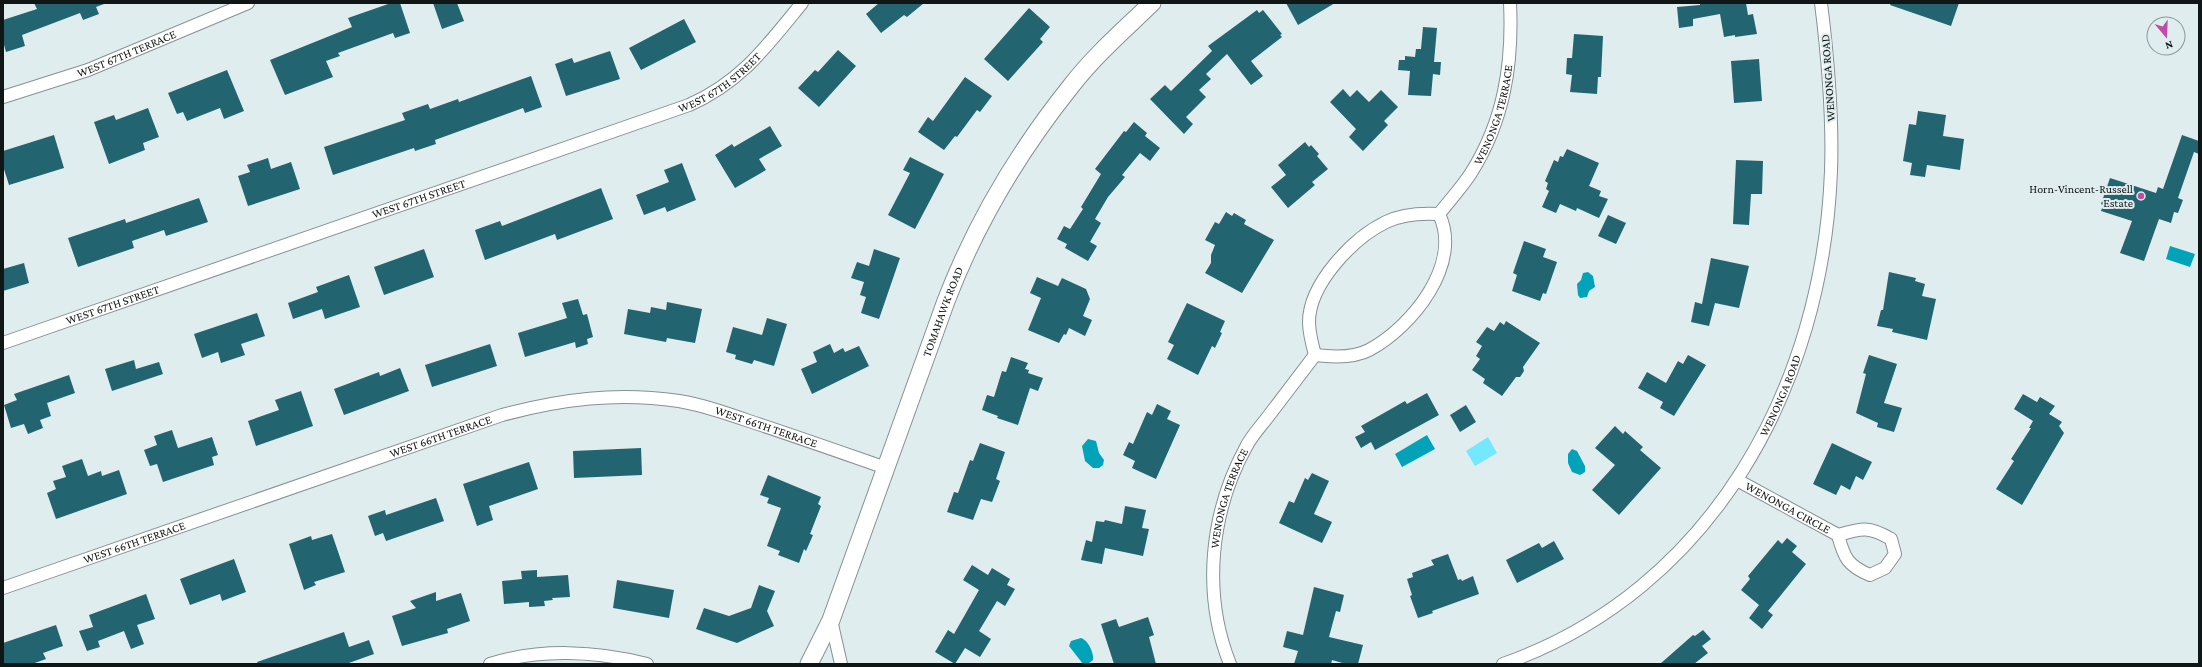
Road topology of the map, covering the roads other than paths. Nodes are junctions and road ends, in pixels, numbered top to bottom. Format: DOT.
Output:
graph roads {
  1 [pos="248,3"];
  2 [pos="802,3"];
  3 [pos="1152,3"];
  4 [pos="1510,3"];
  5 [pos="1821,3"];
  6 [pos="3,97"];
  7 [pos="1439,214"];
  8 [pos="3,343"];
  9 [pos="1315,355"];
  10 [pos="886,468"];
  11 [pos="1737,480"];
  12 [pos="1838,535"];
  13 [pos="3,588"];
  14 [pos="831,620"];
  15 [pos="490,664"];
  16 [pos="647,664"];
  17 [pos="809,664"];
  18 [pos="841,664"];
  19 [pos="1230,664"];
  20 [pos="1503,664"];
  1 -- 6 [label="street, WEST 67TH TERRACE"];
  2 -- 8 [label="street, WEST 67TH STREET"];
  3 -- 10 [label="street, TOMAHAWK ROAD"];
  4 -- 7 [label="street, WENONGA TERRACE"];
  5 -- 11 [label="street, WENONGA ROAD"];
  7 -- 9 [label="street"];
  7 -- 9 [label="street"];
  9 -- 19 [label="street, WENONGA TERRACE"];
  10 -- 13 [label="street, WEST 66TH TERRACE"];
  10 -- 14 [label="street, TOMAHAWK ROAD"];
  11 -- 12 [label="street, WENONGA CIRCLE"];
  11 -- 20 [label="street, WENONGA ROAD"];
  12 -- 12 [label="street, WENONGA CIRCLE"];
  14 -- 17 [label="street, TOMAHAWK ROAD"];
  14 -- 18 [label="street"];
  15 -- 16 [label="street"];
}
